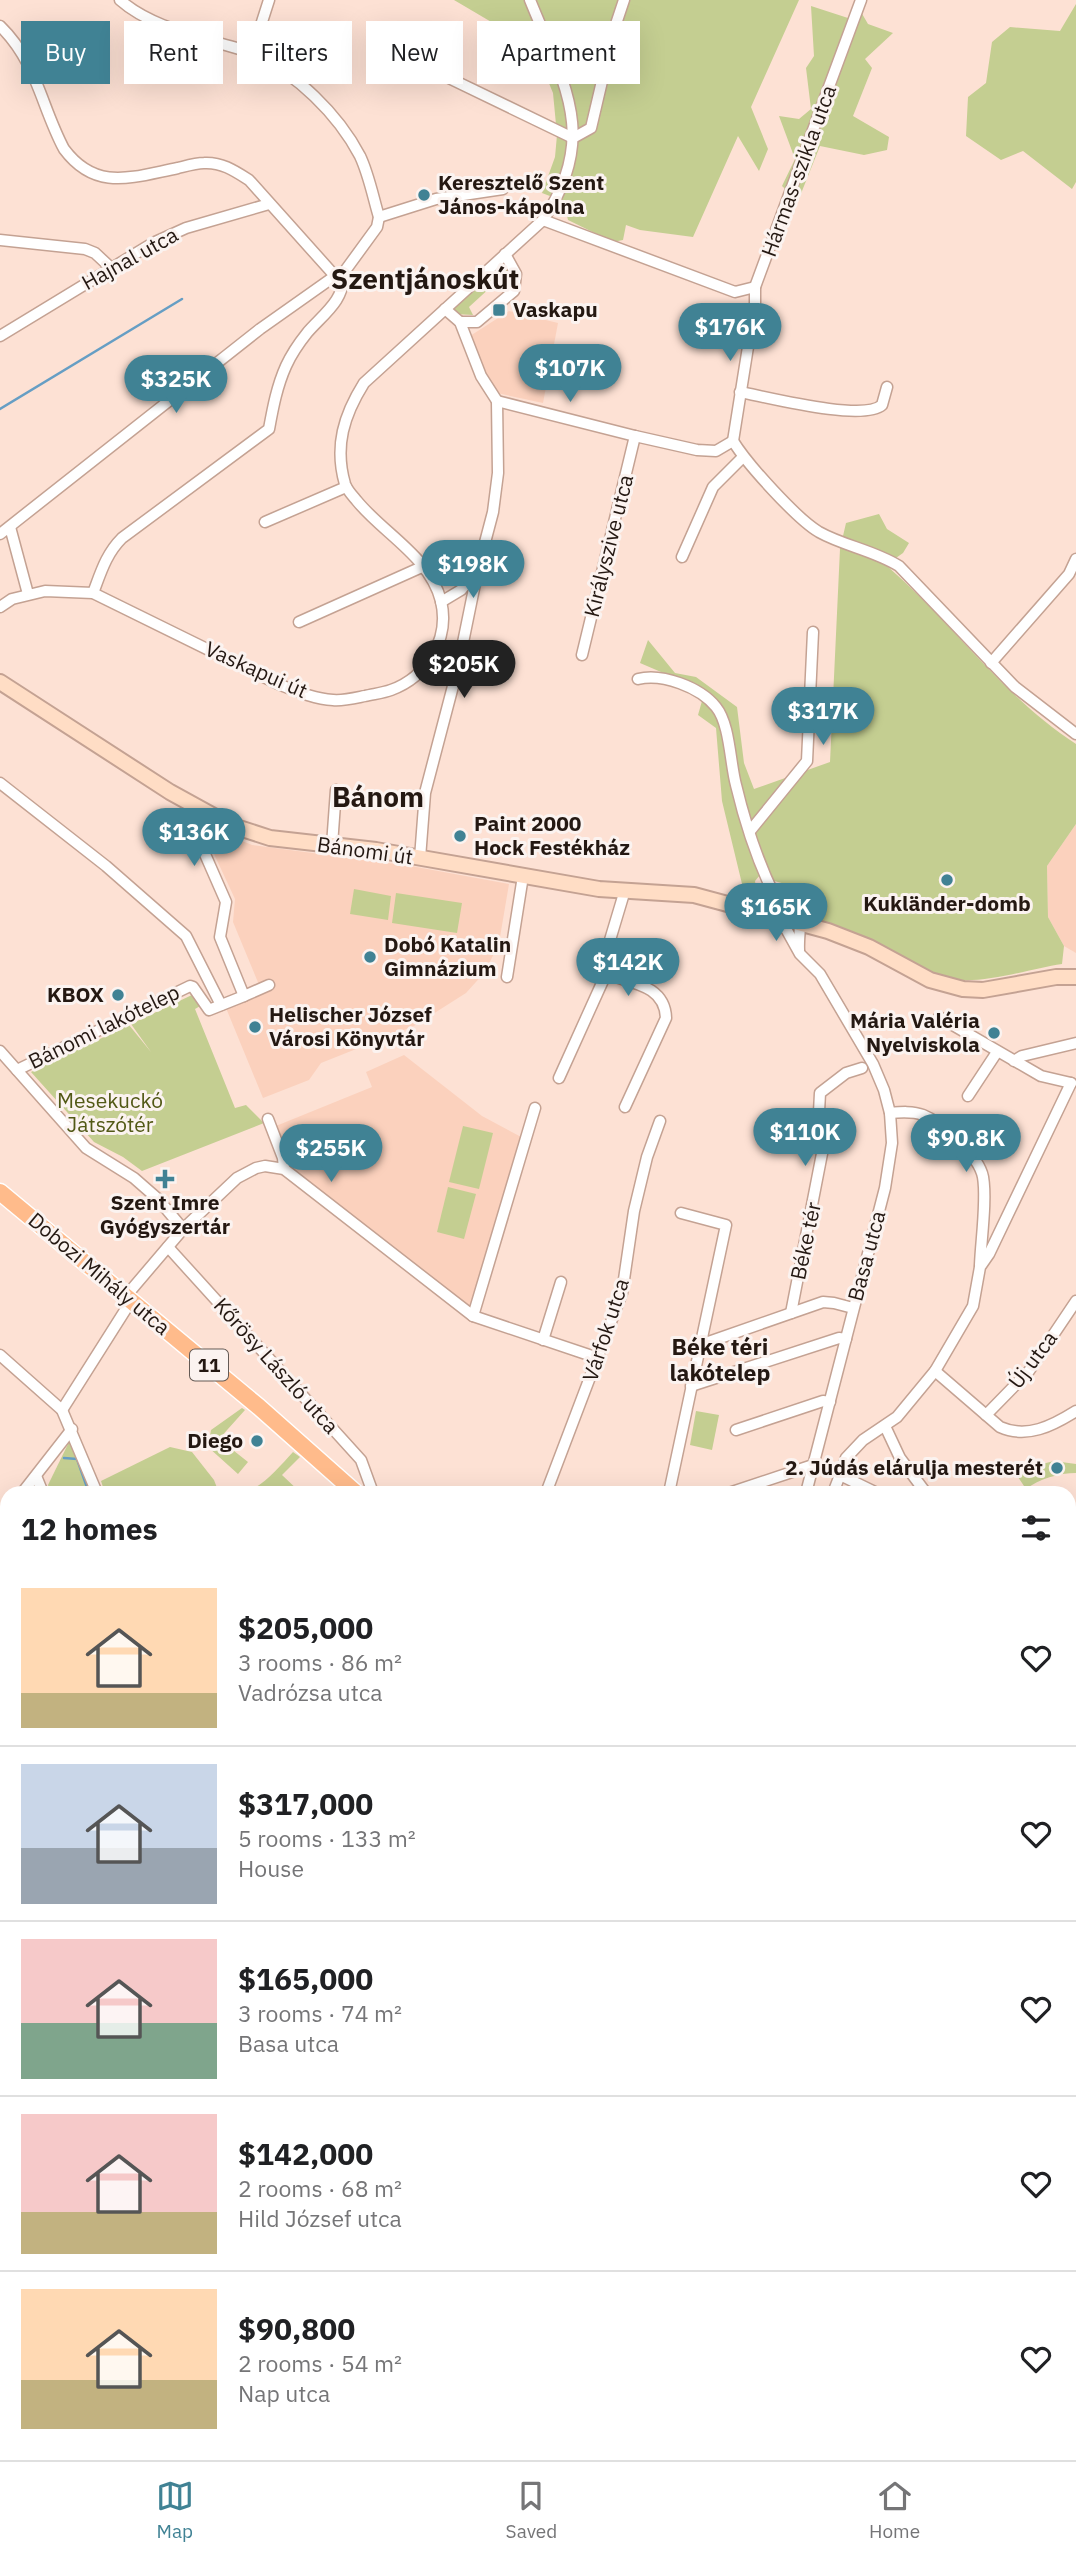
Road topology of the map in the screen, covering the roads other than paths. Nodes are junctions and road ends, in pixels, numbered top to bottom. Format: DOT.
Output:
graph roads {
  1 [pos="120,0"];
  2 [pos="269,0"];
  3 [pos="530,0"];
  4 [pos="624,0"];
  5 [pos="861,0"];
  6 [pos="262,21"];
  7 [pos="0,26"];
  8 [pos="237,48"];
  9 [pos="299,84"];
  10 [pos="462,84"];
  11 [pos="573,138"];
  12 [pos="503,189"];
  13 [pos="269,204"];
  14 [pos="379,217"];
  15 [pos="543,220"];
  16 [pos="0,240"];
  17 [pos="505,254"];
  18 [pos="110,267"];
  19 [pos="339,275"];
  20 [pos="755,287"];
  21 [pos="445,309"];
  22 [pos="460,323"];
  23 [pos="0,336"];
  24 [pos="887,387"];
  25 [pos="740,392"];
  26 [pos="497,401"];
  27 [pos="635,436"];
  28 [pos="733,441"];
  29 [pos="743,457"];
  30 [pos="346,487"];
  31 [pos="265,522"];
  32 [pos="10,527"];
  33 [pos="0,534"];
  34 [pos="682,557"];
  35 [pos="1076,559"];
  36 [pos="424,566"];
  37 [pos="478,569"];
  38 [pos="93,593"];
  39 [pos="28,594"];
  40 [pos="441,602"];
  41 [pos="0,607"];
  42 [pos="299,622"];
  43 [pos="813,632"];
  44 [pos="582,655"];
  45 [pos="991,663"];
  46 [pos="638,679"];
  47 [pos="0,682"];
  48 [pos="1076,734"];
  49 [pos="0,783"];
  50 [pos="336,790"];
  51 [pos="211,816"];
  52 [pos="750,831"];
  53 [pos="332,845"];
  54 [pos="420,858"];
  55 [pos="523,876"];
  56 [pos="625,890"];
  57 [pos="775,897"];
  58 [pos="774,917"];
  59 [pos="800,923"];
  60 [pos="800,954"];
  61 [pos="606,974"];
  62 [pos="507,977"];
  63 [pos="1076,977"];
  64 [pos="269,985"];
  65 [pos="244,996"];
  66 [pos="221,1005"];
  67 [pos="939,1017"];
  68 [pos="1076,1043"];
  69 [pos="0,1051"];
  70 [pos="998,1052"];
  71 [pos="1014,1061"];
  72 [pos="862,1068"];
  73 [pos="17,1070"];
  74 [pos="559,1078"];
  75 [pos="1074,1082"];
  76 [pos="968,1096"];
  77 [pos="625,1107"];
  78 [pos="535,1108"];
  79 [pos="890,1113"];
  80 [pos="268,1119"];
  81 [pos="660,1121"];
  82 [pos="284,1169"];
  83 [pos="0,1192"];
  84 [pos="681,1213"];
  85 [pos="183,1229"];
  86 [pos="168,1247"];
  87 [pos="980,1267"];
  88 [pos="561,1282"];
  89 [pos="128,1298"];
  90 [pos="1076,1301"];
  91 [pos="853,1308"];
  92 [pos="791,1313"];
  93 [pos="473,1316"];
  94 [pos="846,1339"];
  95 [pos="543,1340"];
  96 [pos="700,1345"];
  97 [pos="0,1355"];
  98 [pos="598,1358"];
  99 [pos="935,1371"];
  100 [pos="691,1386"];
  101 [pos="830,1402"];
  102 [pos="62,1410"];
  103 [pos="1076,1411"];
  104 [pos="986,1415"];
  105 [pos="885,1426"];
  106 [pos="72,1429"];
  107 [pos="736,1430"];
  108 [pos="813,1465"];
  109 [pos="840,1475"];
  110 [pos="36,1476"];
  111 [pos="28,1486"];
  112 [pos="40,1486"];
  113 [pos="94,1486"];
  114 [pos="348,1486"];
  115 [pos="370,1486"];
  116 [pos="549,1486"];
  117 [pos="670,1486"];
  118 [pos="750,1486"];
  119 [pos="808,1486"];
  120 [pos="836,1486"];
  121 [pos="863,1486"];
  122 [pos="921,1486"];
  1 -- 8 [label="street"];
  2 -- 6 [label="street"];
  3 -- 11 [label="street, Vaskapui út"];
  4 -- 11 [label="street"];
  5 -- 20 [label="street, Hármas-szikla utca"];
  7 -- 13 [label="street"];
  9 -- 14 [label="street"];
  10 -- 11 [label="street"];
  11 -- 15 [label="street, Vaskapui út"];
  12 -- 14 [label="street"];
  13 -- 18 [label="street, Hajnal utca"];
  13 -- 19 [label="street"];
  14 -- 19 [label="street"];
  15 -- 17 [label="street, Vaskapui út"];
  15 -- 20 [label="street"];
  16 -- 18 [label="street"];
  17 -- 21 [label="street, Vaskapui út"];
  17 -- 22 [label="street"];
  18 -- 23 [label="street, Hajnal utca"];
  19 -- 32 [label="street"];
  19 -- 38 [label="street"];
  20 -- 25 [label="street, Hármas-szikla utca"];
  21 -- 22 [label="street"];
  21 -- 30 [label="street, Vaskapui út"];
  22 -- 26 [label="street"];
  24 -- 25 [label="street"];
  25 -- 28 [label="street, Hármas-szikla utca"];
  26 -- 27 [label="street"];
  26 -- 37 [label="street"];
  27 -- 28 [label="street"];
  27 -- 44 [label="street, Királyszive utca"];
  28 -- 29 [label="street"];
  29 -- 34 [label="street"];
  29 -- 45 [label="street"];
  30 -- 31 [label="street"];
  30 -- 36 [label="street, Vaskapui út"];
  32 -- 33 [label="street"];
  32 -- 39 [label="street"];
  35 -- 45 [label="street"];
  36 -- 40 [label="street, Vaskapui út"];
  36 -- 42 [label="street"];
  37 -- 40 [label="street"];
  37 -- 54 [label="street"];
  38 -- 39 [label="street, Vaskapui út"];
  38 -- 40 [label="street, Vaskapui út"];
  39 -- 41 [label="street, Vaskapui út"];
  43 -- 52 [label="street"];
  45 -- 48 [label="street"];
  46 -- 52 [label="street"];
  47 -- 51 [label="main road, Bánomi út"];
  49 -- 66 [label="street"];
  50 -- 53 [label="street"];
  51 -- 53 [label="main road, Bánomi út"];
  51 -- 65 [label="street"];
  52 -- 57 [label="street"];
  53 -- 54 [label="main road, Bánomi út"];
  54 -- 55 [label="main road, Bánomi út"];
  55 -- 56 [label="main road, Bánomi út"];
  55 -- 62 [label="street"];
  56 -- 58 [label="main road, Bánomi út"];
  56 -- 61 [label="street"];
  57 -- 58 [label="street"];
  57 -- 59 [label="street"];
  58 -- 59 [label="main road, Bánomi út"];
  58 -- 60 [label="street, Basa utca"];
  59 -- 60 [label="street"];
  59 -- 63 [label="main road, Bánomi út"];
  60 -- 79 [label="street, Basa utca"];
  61 -- 74 [label="street"];
  61 -- 77 [label="street"];
  64 -- 65 [label="street"];
  65 -- 66 [label="street"];
  66 -- 73 [label="street, Bánomi lakótelep"];
  67 -- 70 [label="street"];
  68 -- 71 [label="street"];
  69 -- 73 [label="street"];
  70 -- 71 [label="street"];
  70 -- 76 [label="street"];
  71 -- 75 [label="street"];
  72 -- 92 [label="street, Béke tér"];
  73 -- 85 [label="street"];
  75 -- 87 [label="street"];
  78 -- 93 [label="street"];
  79 -- 87 [label="street"];
  79 -- 91 [label="street, Basa utca"];
  80 -- 82 [label="street"];
  81 -- 98 [label="street, Várfok utca"];
  82 -- 85 [label="street"];
  82 -- 93 [label="street"];
  83 -- 89 [label="main road, Dobozi Mihály utca / 11"];
  84 -- 96 [label="street"];
  85 -- 86 [label="street"];
  86 -- 89 [label="street"];
  86 -- 115 [label="street, Kőrösy László utca"];
  87 -- 99 [label="street"];
  88 -- 95 [label="street"];
  89 -- 102 [label="street"];
  89 -- 114 [label="main road, Dobozi Mihály utca / 11"];
  90 -- 104 [label="street, Új utca"];
  91 -- 92 [label="street, Béke tér"];
  91 -- 94 [label="street, Basa utca"];
  92 -- 96 [label="street, Béke tér"];
  93 -- 95 [label="street"];
  94 -- 100 [label="street"];
  94 -- 101 [label="street, Basa utca"];
  95 -- 98 [label="street"];
  96 -- 100 [label="street"];
  97 -- 102 [label="street"];
  98 -- 116 [label="street, Várfok utca"];
  99 -- 104 [label="street"];
  99 -- 105 [label="street"];
  100 -- 117 [label="street"];
  101 -- 107 [label="street"];
  101 -- 108 [label="street, Basa utca"];
  102 -- 106 [label="street"];
  103 -- 104 [label="street"];
  105 -- 109 [label="street"];
  105 -- 122 [label="street"];
  106 -- 110 [label="street"];
  106 -- 113 [label="street"];
  108 -- 118 [label="street"];
  108 -- 119 [label="street, Basa utca"];
  109 -- 120 [label="street"];
  109 -- 121 [label="street"];
  110 -- 111 [label="street"];
  110 -- 112 [label="street"];
}
